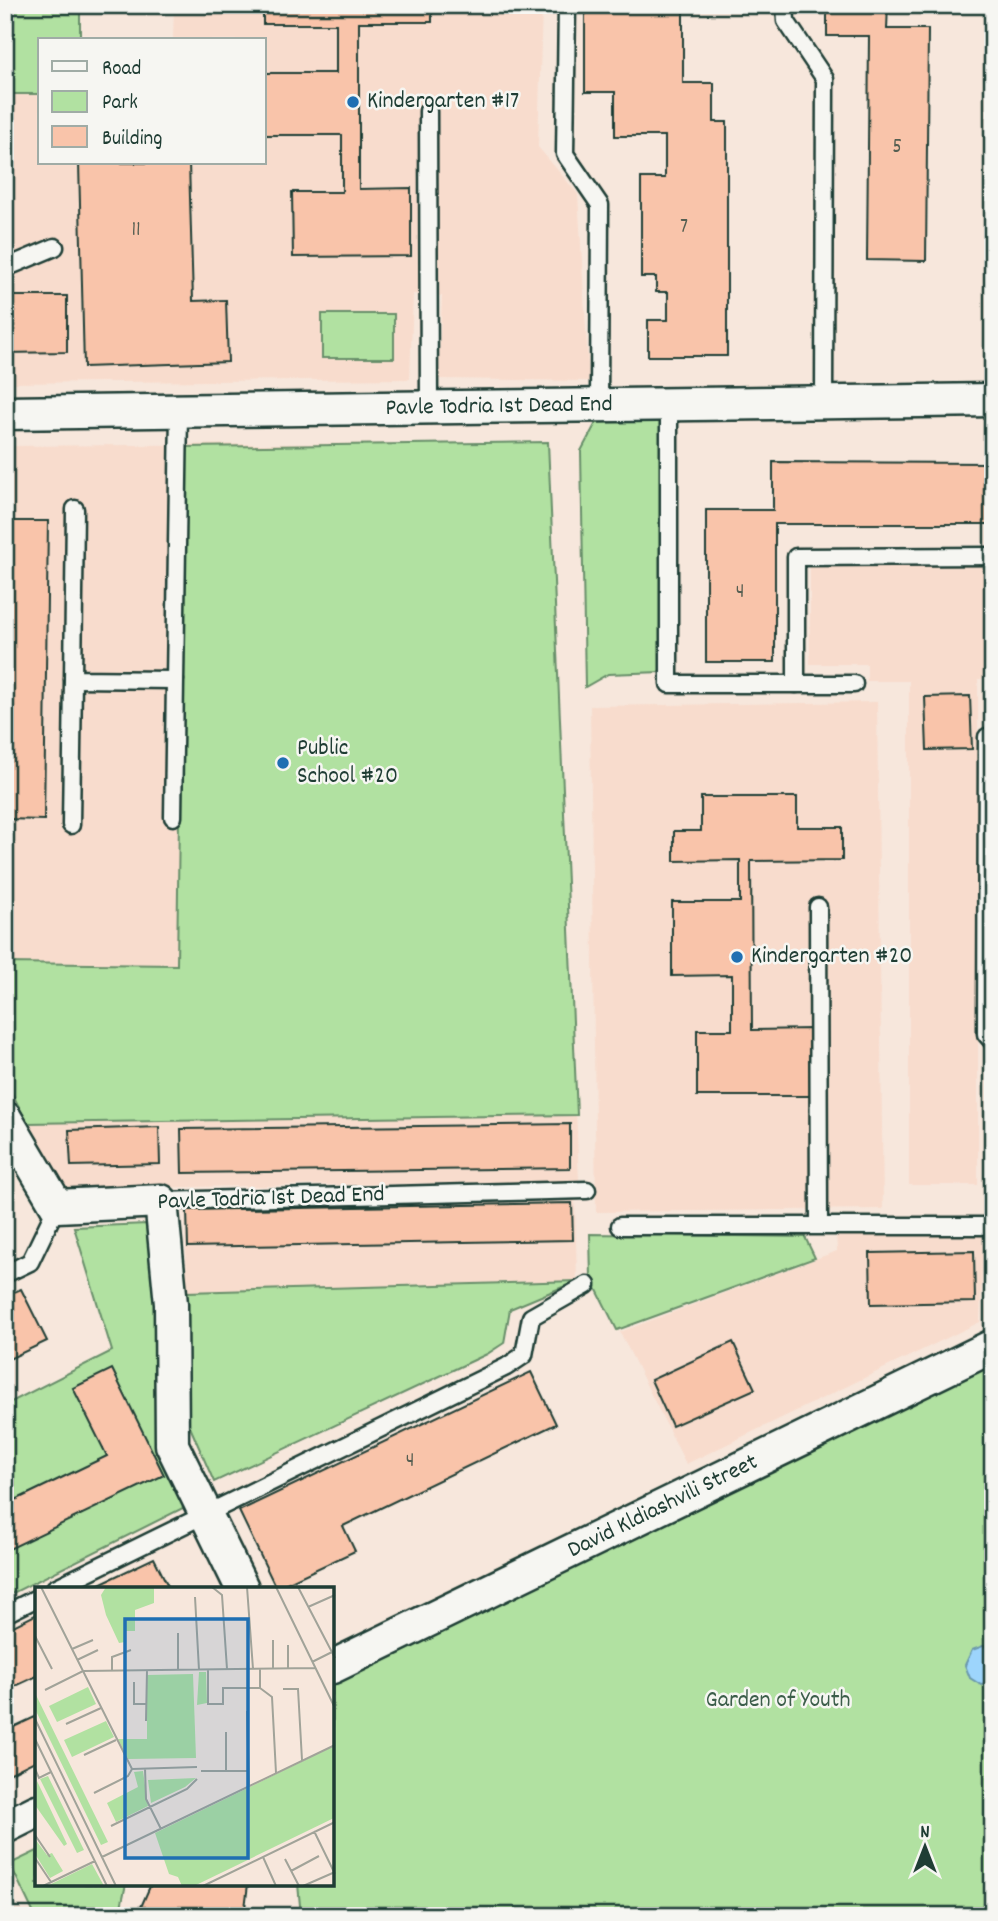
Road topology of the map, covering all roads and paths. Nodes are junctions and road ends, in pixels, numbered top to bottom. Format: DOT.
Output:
graph roads {
  1 [pos="567,5"];
  2 [pos="786,5"];
  3 [pos="428,111"];
  4 [pos="55,247"];
  5 [pos="5,268"];
  6 [pos="993,400"];
  7 [pos="824,402"];
  8 [pos="669,404"];
  9 [pos="599,405"];
  10 [pos="429,408"];
  11 [pos="178,411"];
  12 [pos="5,413"];
  13 [pos="75,509"];
  14 [pos="993,556"];
  15 [pos="73,679"];
  16 [pos="175,680"];
  17 [pos="796,684"];
  18 [pos="854,684"];
  19 [pos="987,737"];
  20 [pos="173,817"];
  21 [pos="71,825"];
  22 [pos="818,907"];
  23 [pos="993,1042"];
  24 [pos="5,1118"];
  25 [pos="587,1191"];
  26 [pos="161,1201"];
  27 [pos="57,1206"];
  28 [pos="819,1224"];
  29 [pos="620,1226"];
  30 [pos="993,1226"];
  31 [pos="5,1274"];
  32 [pos="587,1285"];
  33 [pos="993,1346"];
  34 [pos="204,1514"];
  35 [pos="57,1587"];
  36 [pos="241,1587"];
  37 [pos="35,1599"];
  38 [pos="5,1614"];
  39 [pos="334,1666"];
  40 [pos="35,1812"];
  41 [pos="5,1827"];
  1 -- 9 [label="lane"];
  2 -- 7 [label="lane"];
  3 -- 10 [label="lane"];
  4 -- 5 [label="lane"];
  6 -- 7 [label="street, Pavle Todria 1st Dead End"];
  7 -- 8 [label="street, Pavle Todria 1st Dead End"];
  8 -- 9 [label="street, Pavle Todria 1st Dead End"];
  8 -- 17 [label="lane"];
  9 -- 10 [label="street, Pavle Todria 1st Dead End"];
  10 -- 11 [label="street, Pavle Todria 1st Dead End"];
  11 -- 12 [label="street, Pavle Todria 1st Dead End"];
  11 -- 16 [label="lane"];
  13 -- 15 [label="lane"];
  14 -- 17 [label="lane"];
  15 -- 16 [label="lane"];
  15 -- 21 [label="lane"];
  16 -- 20 [label="lane"];
  17 -- 18 [label="lane"];
  19 -- 23 [label="lane"];
  22 -- 28 [label="lane"];
  24 -- 27 [label="street"];
  25 -- 26 [label="lane, Pavle Todria 1st Dead End"];
  26 -- 27 [label="street, Pavle Todria 1st Dead End"];
  26 -- 34 [label="street"];
  27 -- 31 [label="lane"];
  28 -- 29 [label="lane"];
  28 -- 30 [label="lane"];
  32 -- 34 [label="lane"];
  33 -- 39 [label="street, David Kldiashvili Street"];
  34 -- 35 [label="lane"];
  34 -- 36 [label="street"];
  37 -- 38 [label="lane"];
  40 -- 41 [label="street"];
}
